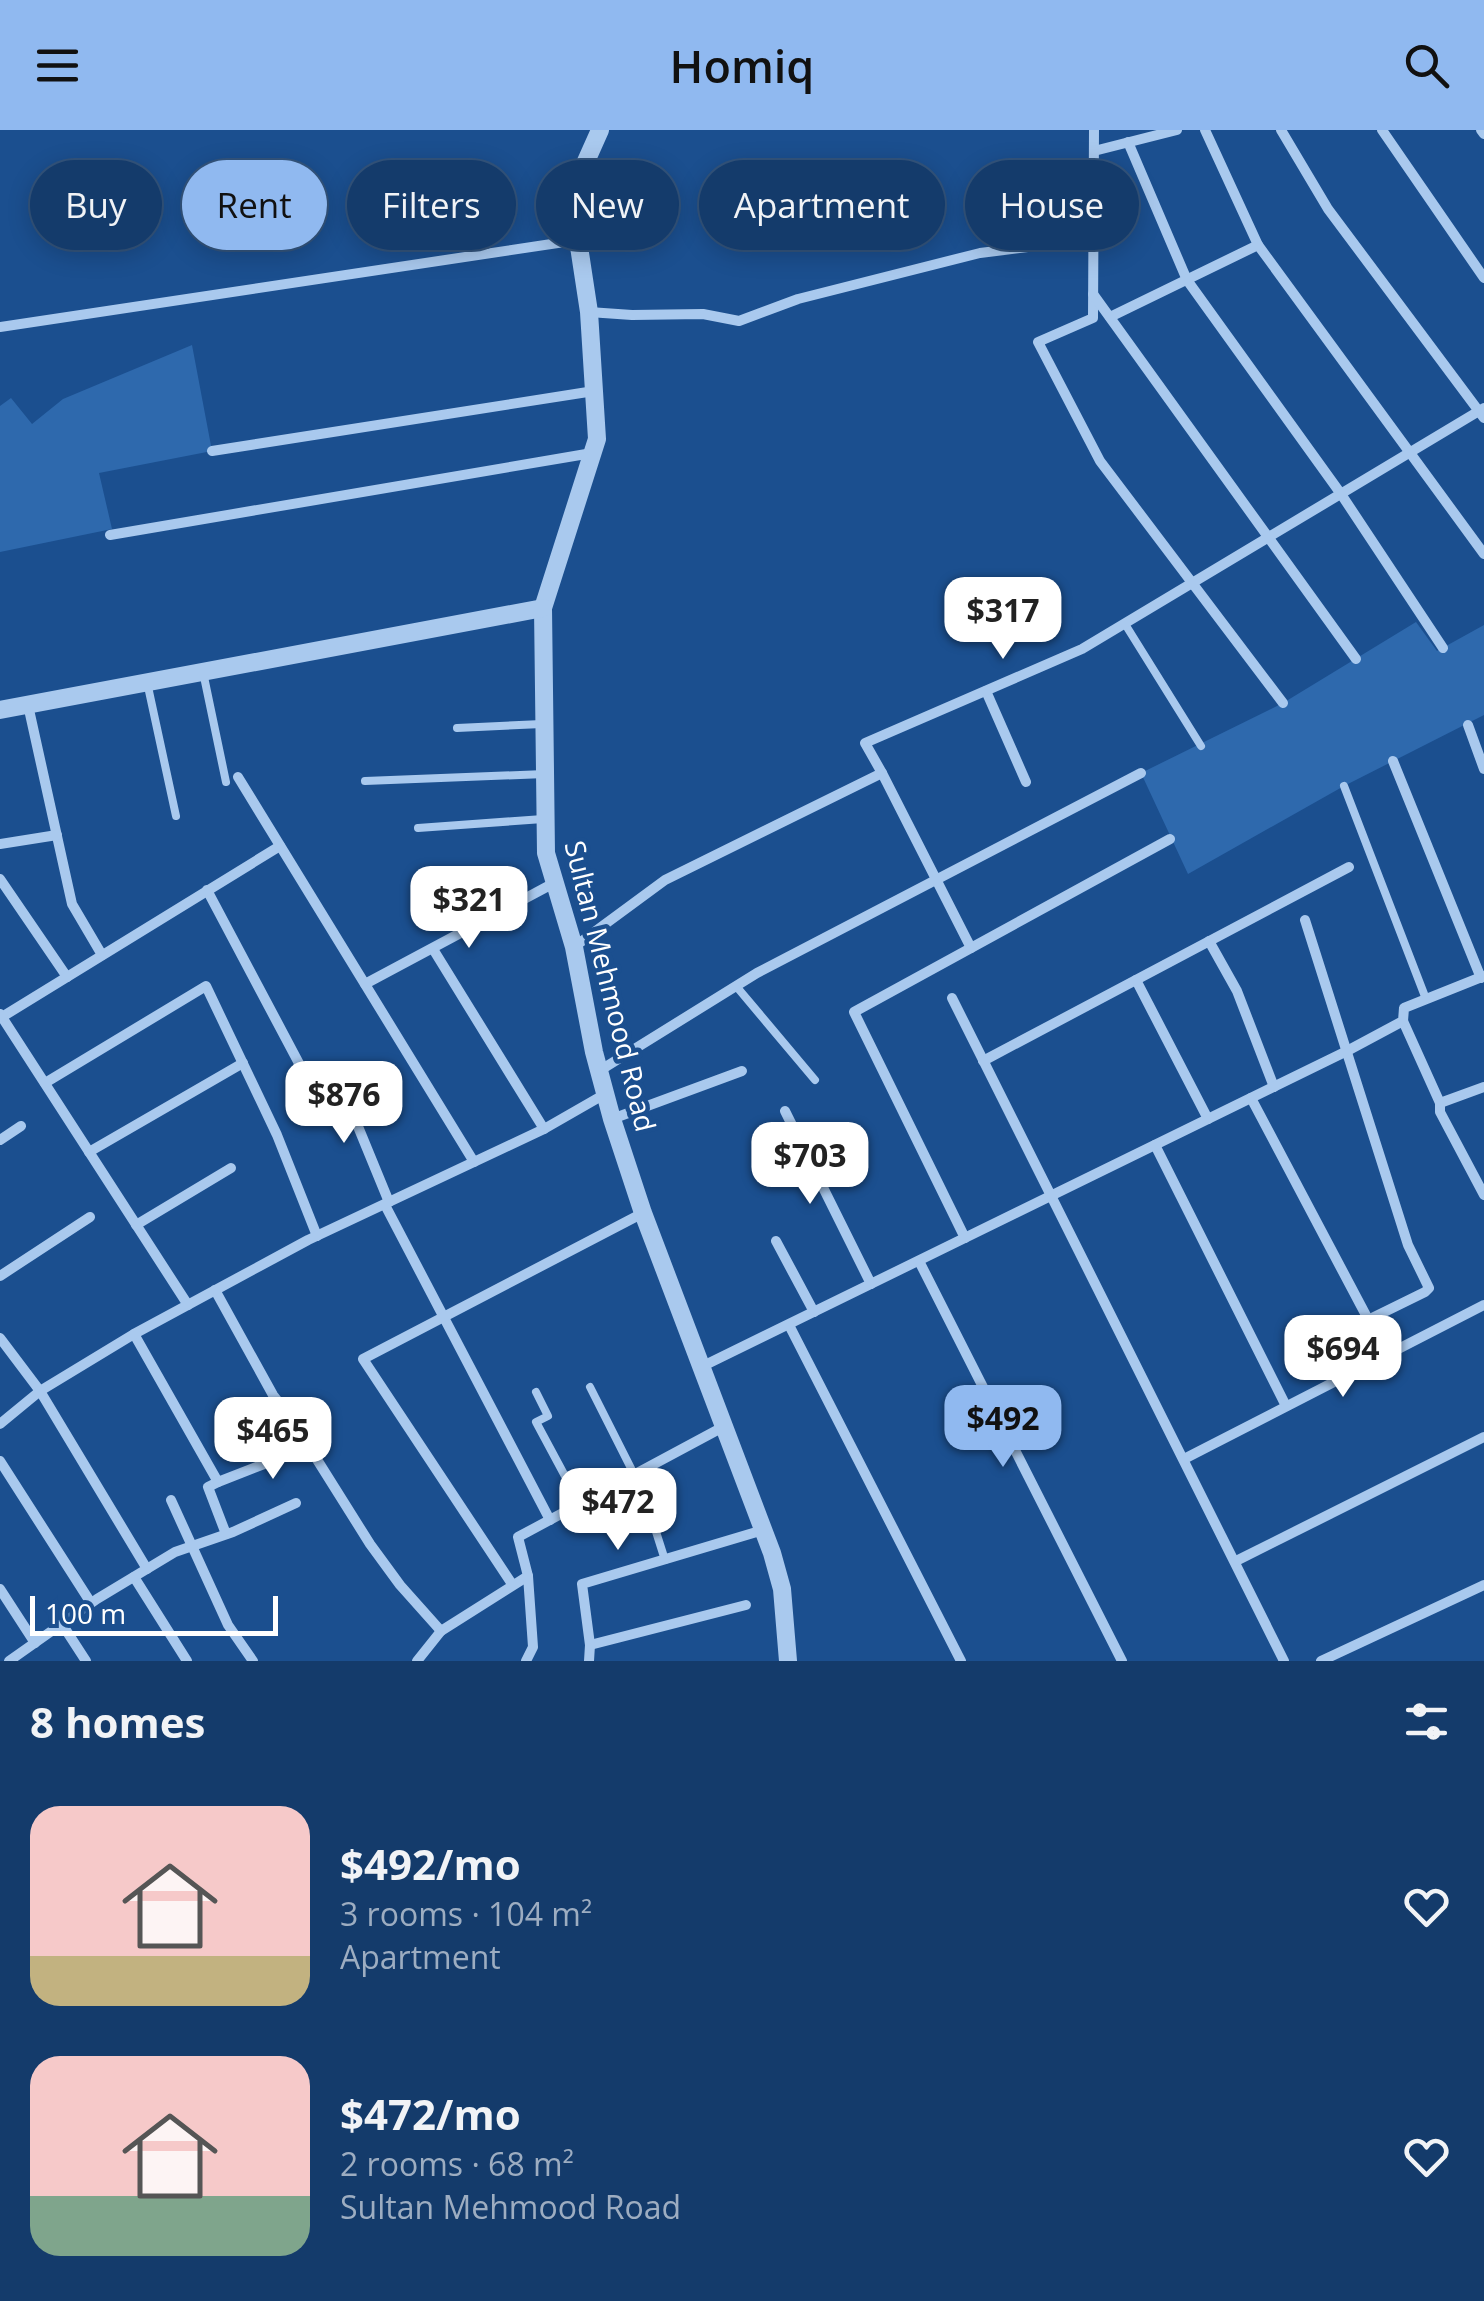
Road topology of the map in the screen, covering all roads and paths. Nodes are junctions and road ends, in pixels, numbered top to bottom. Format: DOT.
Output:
graph roads {
  1 [pos="600,130"];
  2 [pos="1094,130"];
  3 [pos="1177,130"];
  4 [pos="1204,130"];
  5 [pos="1281,130"];
  6 [pos="1382,130"];
  7 [pos="1128,142"];
  8 [pos="1094,152"];
  9 [pos="587,160"];
  10 [pos="1094,160"];
  11 [pos="1258,245"];
  12 [pos="536,246"];
  13 [pos="580,250"];
  14 [pos="1006,250"];
  15 [pos="1093,250"];
  16 [pos="1484,278"];
  17 [pos="1188,280"];
  18 [pos="1093,293"];
  19 [pos="589,312"];
  20 [pos="1110,317"];
  21 [pos="0,328"];
  22 [pos="594,390"];
  23 [pos="1482,412"];
  24 [pos="212,451"];
  25 [pos="1410,452"];
  26 [pos="593,453"];
  27 [pos="1341,494"];
  28 [pos="110,535"];
  29 [pos="1269,537"];
  30 [pos="1484,554"];
  31 [pos="1192,583"];
  32 [pos="543,608"];
  33 [pos="1125,624"];
  34 [pos="1444,648"];
  35 [pos="1356,658"];
  36 [pos="202,672"];
  37 [pos="147,682"];
  38 [pos="986,691"];
  39 [pos="1282,703"];
  40 [pos="28,704"];
  41 [pos="0,710"];
  42 [pos="544,724"];
  43 [pos="1468,725"];
  44 [pos="456,728"];
  45 [pos="1202,746"];
  46 [pos="1394,761"];
  47 [pos="1484,769"];
  48 [pos="882,772"];
  49 [pos="1141,773"];
  50 [pos="545,774"];
  51 [pos="238,777"];
  52 [pos="365,781"];
  53 [pos="226,782"];
  54 [pos="1026,782"];
  55 [pos="1344,786"];
  56 [pos="176,816"];
  57 [pos="545,819"];
  58 [pos="418,828"];
  59 [pos="56,835"];
  60 [pos="1170,839"];
  61 [pos="0,844"];
  62 [pos="280,846"];
  63 [pos="1349,867"];
  64 [pos="0,879"];
  65 [pos="937,880"];
  66 [pos="554,882"];
  67 [pos="208,890"];
  68 [pos="1305,920"];
  69 [pos="1209,941"];
  70 [pos="574,947"];
  71 [pos="433,948"];
  72 [pos="971,948"];
  73 [pos="102,956"];
  74 [pos="67,977"];
  75 [pos="1482,977"];
  76 [pos="1136,980"];
  77 [pos="365,984"];
  78 [pos="736,986"];
  79 [pos="952,998"];
  80 [pos="1426,1000"];
  81 [pos="1,1015"];
  82 [pos="1403,1020"];
  83 [pos="1347,1050"];
  84 [pos="983,1061"];
  85 [pos="243,1063"];
  86 [pos="350,1066"];
  87 [pos="599,1071"];
  88 [pos="742,1071"];
  89 [pos="336,1074"];
  90 [pos="815,1080"];
  91 [pos="45,1084"];
  92 [pos="1274,1087"];
  93 [pos="1484,1087"];
  94 [pos="604,1094"];
  95 [pos="1250,1098"];
  96 [pos="1440,1103"];
  97 [pos="785,1111"];
  98 [pos="1208,1119"];
  99 [pos="612,1120"];
  100 [pos="21,1126"];
  101 [pos="544,1128"];
  102 [pos="0,1140"];
  103 [pos="1155,1145"];
  104 [pos="89,1152"];
  105 [pos="474,1162"];
  106 [pos="231,1168"];
  107 [pos="1484,1195"];
  108 [pos="1050,1196"];
  109 [pos="387,1204"];
  110 [pos="643,1213"];
  111 [pos="90,1217"];
  112 [pos="136,1224"];
  113 [pos="317,1236"];
  114 [pos="964,1238"];
  115 [pos="776,1241"];
  116 [pos="919,1261"];
  117 [pos="0,1276"];
  118 [pos="871,1284"];
  119 [pos="214,1290"];
  120 [pos="188,1305"];
  121 [pos="1484,1305"];
  122 [pos="814,1312"];
  123 [pos="444,1318"];
  124 [pos="1368,1320"];
  125 [pos="789,1325"];
  126 [pos="134,1334"];
  127 [pos="0,1338"];
  128 [pos="1386,1355"];
  129 [pos="702,1368"];
  130 [pos="590,1387"];
  131 [pos="40,1391"];
  132 [pos="536,1392"];
  133 [pos="1286,1406"];
  134 [pos="0,1424"];
  135 [pos="723,1427"];
  136 [pos="302,1437"];
  137 [pos="1484,1437"];
  138 [pos="1184,1459"];
  139 [pos="0,1461"];
  140 [pos="634,1475"];
  141 [pos="218,1482"];
  142 [pos="171,1500"];
  143 [pos="296,1503"];
  144 [pos="580,1504"];
  145 [pos="550,1520"];
  146 [pos="763,1530"];
  147 [pos="226,1534"];
  148 [pos="192,1546"];
  149 [pos="665,1560"];
  150 [pos="1236,1562"];
  151 [pos="147,1569"];
  152 [pos="528,1576"];
  153 [pos="134,1577"];
  154 [pos="512,1584"];
  155 [pos="1484,1585"];
  156 [pos="0,1589"];
  157 [pos="90,1604"];
  158 [pos="746,1605"];
  159 [pos="62,1624"];
  160 [pos="441,1631"];
  161 [pos="35,1643"];
  162 [pos="590,1645"];
  163 [pos="13,1660"];
  164 [pos="418,1660"];
  165 [pos="86,1661"];
  166 [pos="187,1661"];
  167 [pos="253,1661"];
  168 [pos="526,1661"];
  169 [pos="589,1661"];
  170 [pos="788,1661"];
  171 [pos="960,1661"];
  172 [pos="1122,1661"];
  173 [pos="1284,1661"];
  174 [pos="1321,1661"];
  1 -- 9 [label="street, Sultan Mehmood Road"];
  2 -- 8 [label="street"];
  3 -- 7 [label="street"];
  4 -- 11 [label="street"];
  5 -- 23 [label="street"];
  6 -- 16 [label="street"];
  7 -- 8 [label="street"];
  7 -- 17 [label="street"];
  8 -- 10 [label="street"];
  11 -- 17 [label="street"];
  11 -- 25 [label="street"];
  12 -- 21 [label="street"];
  13 -- 19 [label="street, Sultan Mehmood Road"];
  14 -- 19 [label="street"];
  15 -- 18 [label="street"];
  17 -- 20 [label="street"];
  17 -- 27 [label="street"];
  18 -- 20 [label="street"];
  18 -- 31 [label="street"];
  19 -- 22 [label="street, Sultan Mehmood Road"];
  20 -- 29 [label="street"];
  22 -- 24 [label="street"];
  22 -- 26 [label="street, Sultan Mehmood Road"];
  23 -- 25 [label="street"];
  25 -- 27 [label="street"];
  25 -- 30 [label="street"];
  26 -- 28 [label="street"];
  26 -- 32 [label="street, Sultan Mehmood Road"];
  27 -- 29 [label="street"];
  27 -- 34 [label="street"];
  29 -- 31 [label="street"];
  29 -- 35 [label="street"];
  31 -- 33 [label="street"];
  31 -- 39 [label="street"];
  32 -- 36 [label="street"];
  32 -- 42 [label="street, Sultan Mehmood Road"];
  33 -- 38 [label="street"];
  33 -- 45 [label="lane"];
  36 -- 37 [label="street"];
  36 -- 53 [label="lane"];
  37 -- 40 [label="street"];
  37 -- 56 [label="lane"];
  38 -- 48 [label="street"];
  38 -- 54 [label="street"];
  40 -- 41 [label="street"];
  40 -- 59 [label="street"];
  42 -- 44 [label="lane"];
  42 -- 50 [label="street, Sultan Mehmood Road"];
  43 -- 47 [label="street"];
  46 -- 75 [label="street"];
  48 -- 65 [label="street"];
  48 -- 70 [label="street"];
  49 -- 65 [label="street"];
  50 -- 52 [label="lane"];
  50 -- 57 [label="street, Sultan Mehmood Road"];
  51 -- 62 [label="street"];
  55 -- 80 [label="lane"];
  57 -- 58 [label="lane"];
  57 -- 66 [label="street, Sultan Mehmood Road"];
  59 -- 61 [label="street"];
  59 -- 73 [label="street"];
  60 -- 72 [label="street"];
  62 -- 67 [label="street"];
  62 -- 77 [label="street"];
  63 -- 69 [label="street"];
  64 -- 74 [label="street"];
  65 -- 72 [label="street"];
  65 -- 78 [label="street"];
  66 -- 70 [label="street, Sultan Mehmood Road"];
  66 -- 71 [label="street"];
  67 -- 73 [label="street"];
  67 -- 89 [label="street"];
  68 -- 83 [label="street"];
  69 -- 76 [label="street"];
  69 -- 92 [label="street"];
  70 -- 87 [label="street, Sultan Mehmood Road"];
  71 -- 77 [label="street"];
  71 -- 101 [label="street"];
  72 -- 114 [label="street"];
  73 -- 74 [label="street"];
  74 -- 81 [label="street"];
  75 -- 80 [label="street"];
  76 -- 84 [label="street"];
  76 -- 98 [label="street"];
  77 -- 105 [label="street"];
  78 -- 87 [label="street"];
  78 -- 90 [label="lane"];
  79 -- 84 [label="street"];
  80 -- 82 [label="street"];
  81 -- 91 [label="street"];
  82 -- 83 [label="street"];
  82 -- 96 [label="street"];
  83 -- 92 [label="street"];
  83 -- 124 [label="street"];
  84 -- 108 [label="street"];
  85 -- 91 [label="street"];
  85 -- 104 [label="street"];
  85 -- 113 [label="street"];
  86 -- 89 [label="street"];
  87 -- 94 [label="street, Sultan Mehmood Road"];
  88 -- 99 [label="street"];
  89 -- 109 [label="street"];
  91 -- 104 [label="street"];
  92 -- 95 [label="street"];
  93 -- 96 [label="street"];
  94 -- 99 [label="street, Sultan Mehmood Road"];
  94 -- 101 [label="street"];
  95 -- 98 [label="street"];
  95 -- 124 [label="street"];
  96 -- 107 [label="street"];
  97 -- 118 [label="street"];
  98 -- 103 [label="street"];
  99 -- 110 [label="street, Sultan Mehmood Road"];
  100 -- 102 [label="street"];
  101 -- 105 [label="street"];
  103 -- 108 [label="street"];
  103 -- 133 [label="street"];
  104 -- 112 [label="street"];
  105 -- 109 [label="street"];
  106 -- 112 [label="street"];
  108 -- 114 [label="street"];
  108 -- 138 [label="street"];
  109 -- 113 [label="street"];
  109 -- 123 [label="street"];
  110 -- 123 [label="street"];
  110 -- 129 [label="street, Sultan Mehmood Road"];
  111 -- 117 [label="street"];
  112 -- 120 [label="street"];
  113 -- 119 [label="street"];
  114 -- 116 [label="street"];
  115 -- 122 [label="street"];
  116 -- 118 [label="street"];
  116 -- 172 [label="street"];
  118 -- 122 [label="street"];
  119 -- 120 [label="street"];
  119 -- 136 [label="street"];
  120 -- 126 [label="street"];
  121 -- 128 [label="street"];
  122 -- 125 [label="street"];
  123 -- 145 [label="street"];
  123 -- 154 [label="street"];
  124 -- 128 [label="street"];
  125 -- 129 [label="street"];
  125 -- 171 [label="street"];
  126 -- 131 [label="street"];
  126 -- 141 [label="street"];
  127 -- 131 [label="street"];
  128 -- 133 [label="street"];
  129 -- 135 [label="street, Sultan Mehmood Road"];
  130 -- 140 [label="lane"];
  131 -- 134 [label="street"];
  131 -- 151 [label="street"];
  132 -- 144 [label="lane"];
  133 -- 138 [label="street"];
  135 -- 140 [label="street"];
  135 -- 146 [label="street, Sultan Mehmood Road"];
  136 -- 141 [label="street"];
  136 -- 160 [label="street"];
  137 -- 150 [label="street"];
  138 -- 150 [label="street"];
  139 -- 157 [label="street"];
  140 -- 144 [label="street"];
  140 -- 149 [label="lane"];
  141 -- 147 [label="street"];
  142 -- 148 [label="street"];
  143 -- 147 [label="street"];
  144 -- 145 [label="street"];
  145 -- 152 [label="street"];
  146 -- 149 [label="street"];
  146 -- 170 [label="street, Sultan Mehmood Road"];
  147 -- 148 [label="street"];
  148 -- 151 [label="street"];
  148 -- 167 [label="street"];
  149 -- 162 [label="street"];
  150 -- 173 [label="street"];
  151 -- 153 [label="street"];
  152 -- 154 [label="street"];
  152 -- 168 [label="street"];
  153 -- 157 [label="street"];
  153 -- 166 [label="street"];
  154 -- 160 [label="street"];
  155 -- 174 [label="street"];
  156 -- 161 [label="street"];
  157 -- 159 [label="street"];
  158 -- 162 [label="street"];
  159 -- 161 [label="street"];
  159 -- 165 [label="street"];
  160 -- 164 [label="street"];
  161 -- 163 [label="street"];
  162 -- 169 [label="street"];
}
